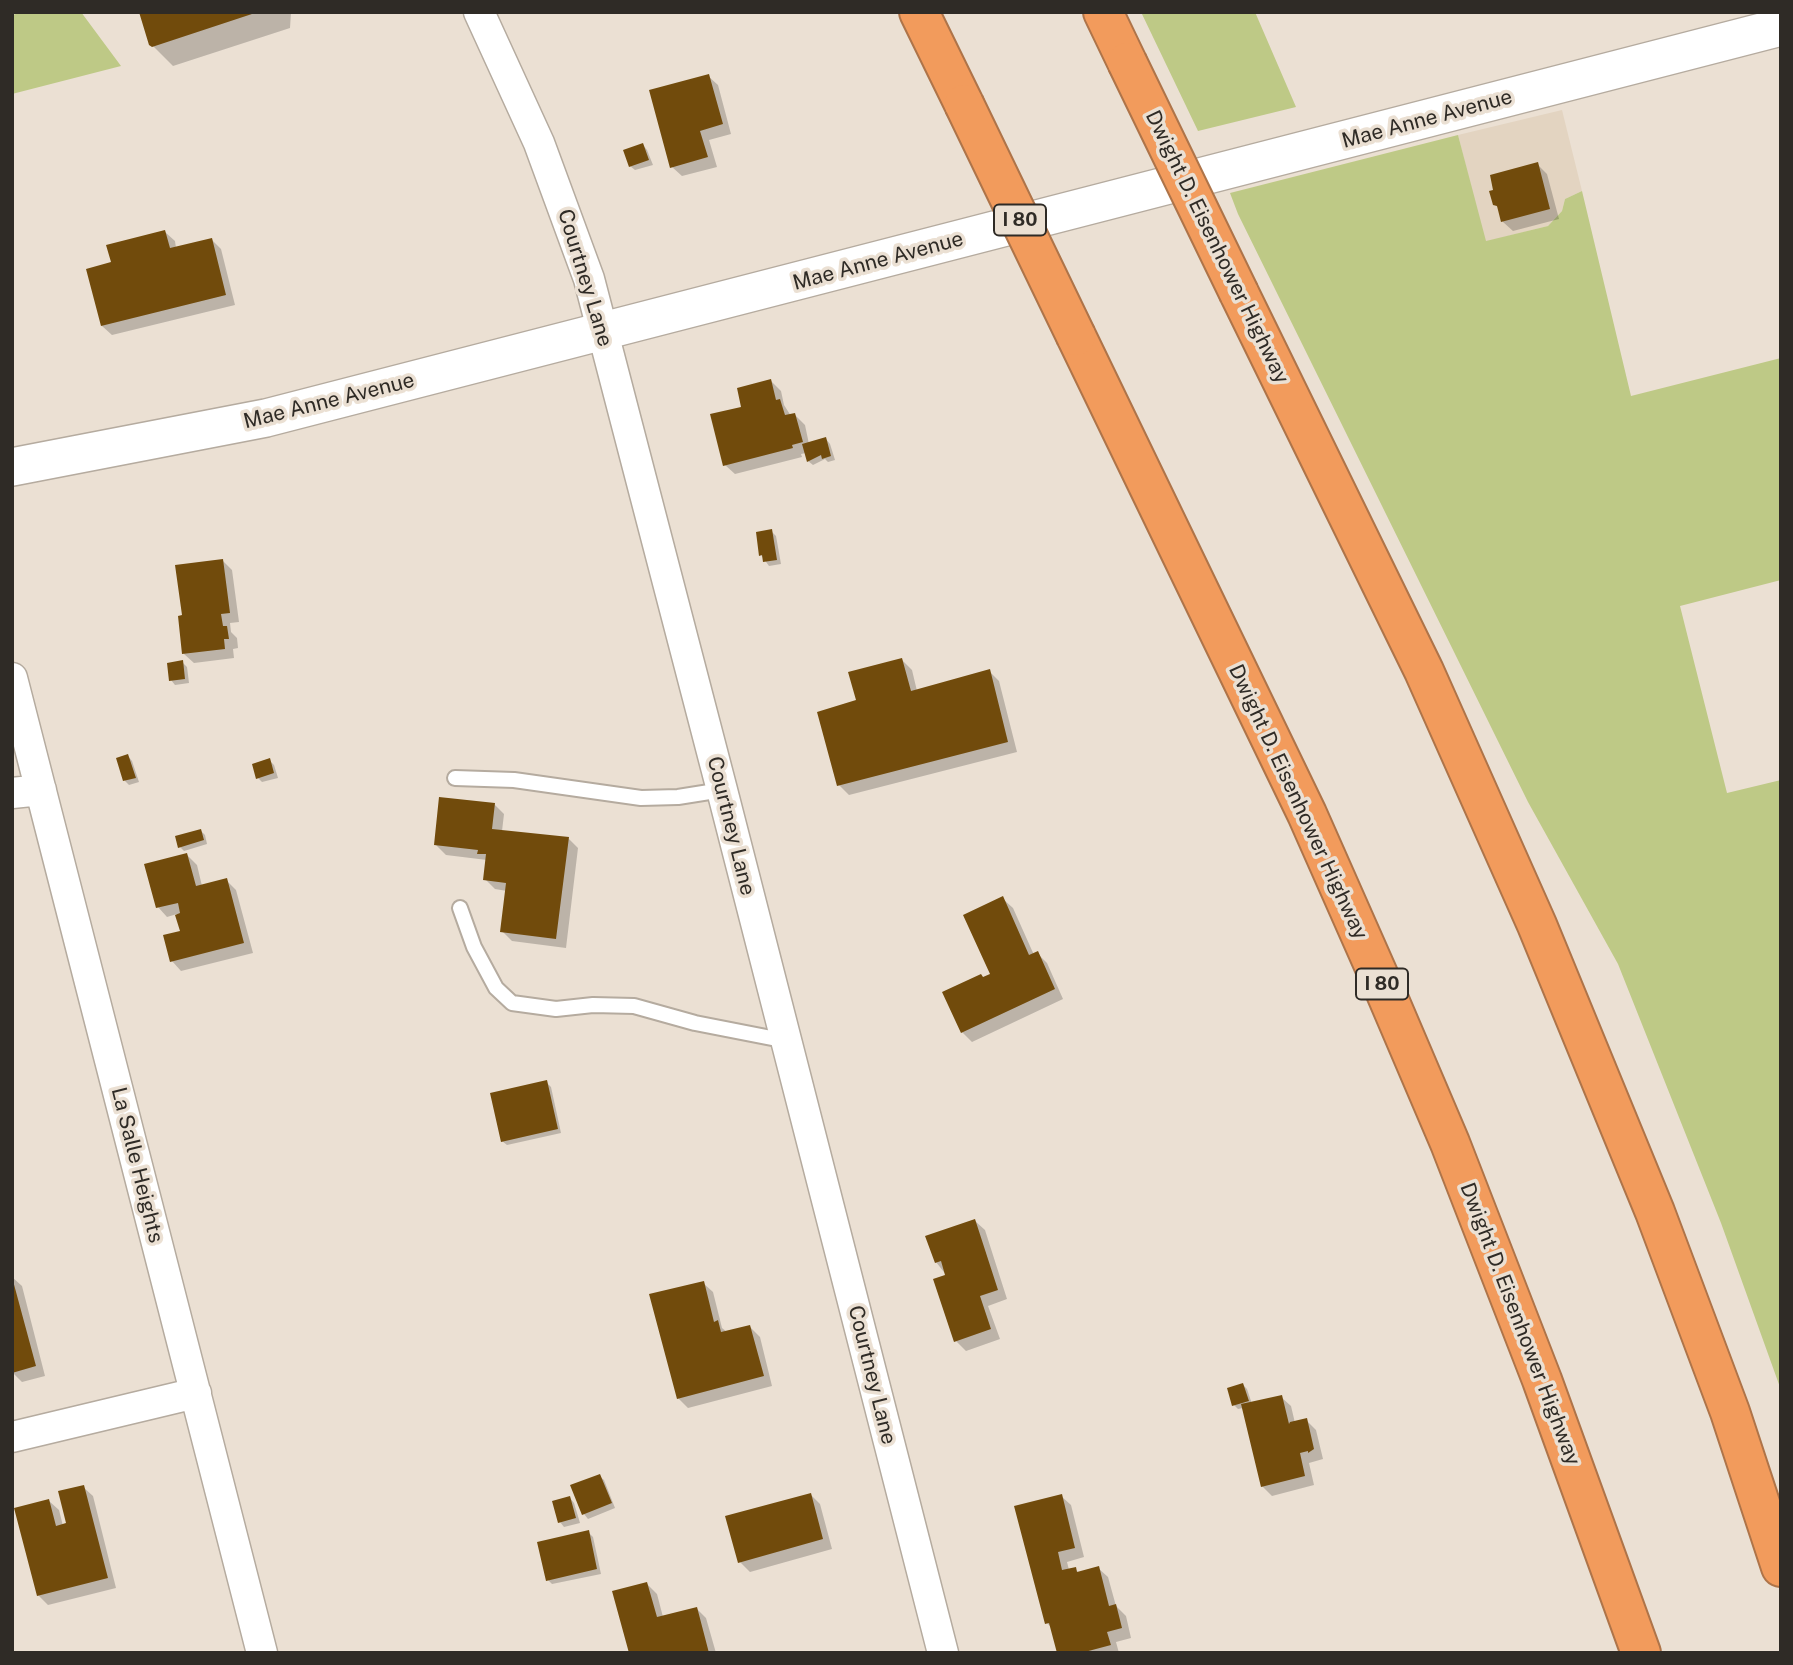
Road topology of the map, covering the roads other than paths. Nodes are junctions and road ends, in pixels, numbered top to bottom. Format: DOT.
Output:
graph roads {
  1 [pos="479,12"];
  2 [pos="919,12"];
  3 [pos="1103,12"];
  4 [pos="1781,27"];
  5 [pos="603,331"];
  6 [pos="12,467"];
  7 [pos="12,678"];
  8 [pos="455,778"];
  9 [pos="722,790"];
  10 [pos="26,791"];
  11 [pos="460,908"];
  12 [pos="787,1041"];
  13 [pos="196,1393"];
  14 [pos="12,1437"];
  15 [pos="1781,1567"];
  16 [pos="262,1653"];
  17 [pos="943,1653"];
  18 [pos="1641,1653"];
  1 -- 5 [label="street, Courtney Lane"];
  2 -- 18 [label="highway, Dwight D. Eisenhower Highway / I 80, bridge"];
  3 -- 15 [label="highway, Dwight D. Eisenhower Highway, bridge"];
  4 -- 5 [label="street, Mae Anne Avenue"];
  5 -- 6 [label="street, Mae Anne Avenue"];
  5 -- 9 [label="street, Courtney Lane"];
  7 -- 10 [label="street, La Salle Heights"];
  8 -- 9 [label="lane"];
  9 -- 12 [label="street, Courtney Lane"];
  10 -- 13 [label="street, La Salle Heights"];
  11 -- 12 [label="lane"];
  12 -- 17 [label="street, Courtney Lane"];
  13 -- 14 [label="street"];
  13 -- 16 [label="street, La Salle Heights"];
}
